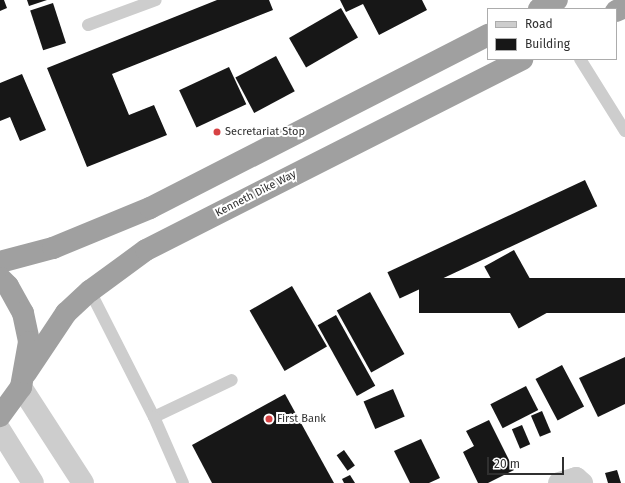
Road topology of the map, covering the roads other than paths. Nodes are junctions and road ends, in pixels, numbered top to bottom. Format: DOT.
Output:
graph roads {
  1 [pos="156,0"];
  2 [pos="557,0"];
  3 [pos="541,8"];
  4 [pos="88,25"];
  5 [pos="487,36"];
  6 [pos="520,60"];
  7 [pos="581,60"];
  8 [pos="625,131"];
  9 [pos="0,262"];
  10 [pos="0,278"];
  11 [pos="90,291"];
  12 [pos="23,380"];
  13 [pos="232,380"];
  14 [pos="0,416"];
  15 [pos="154,417"];
  16 [pos="0,430"];
  17 [pos="33,483"];
  18 [pos="83,483"];
  19 [pos="183,483"];
  20 [pos="559,483"];
  21 [pos="582,483"];
  1 -- 4 [label="lane"];
  2 -- 3 [label="highway"];
  5 -- 9 [label="highway"];
  6 -- 11 [label="highway, Kenneth Dike Way"];
  7 -- 8 [label="lane"];
  10 -- 12 [label="highway"];
  11 -- 12 [label="highway, Kenneth Dike Way"];
  11 -- 15 [label="lane"];
  12 -- 14 [label="highway, Kenneth Dike Way"];
  12 -- 18 [label="street"];
  13 -- 15 [label="lane"];
  15 -- 19 [label="lane"];
  16 -- 17 [label="street"];
  20 -- 21 [label="street"];
}
